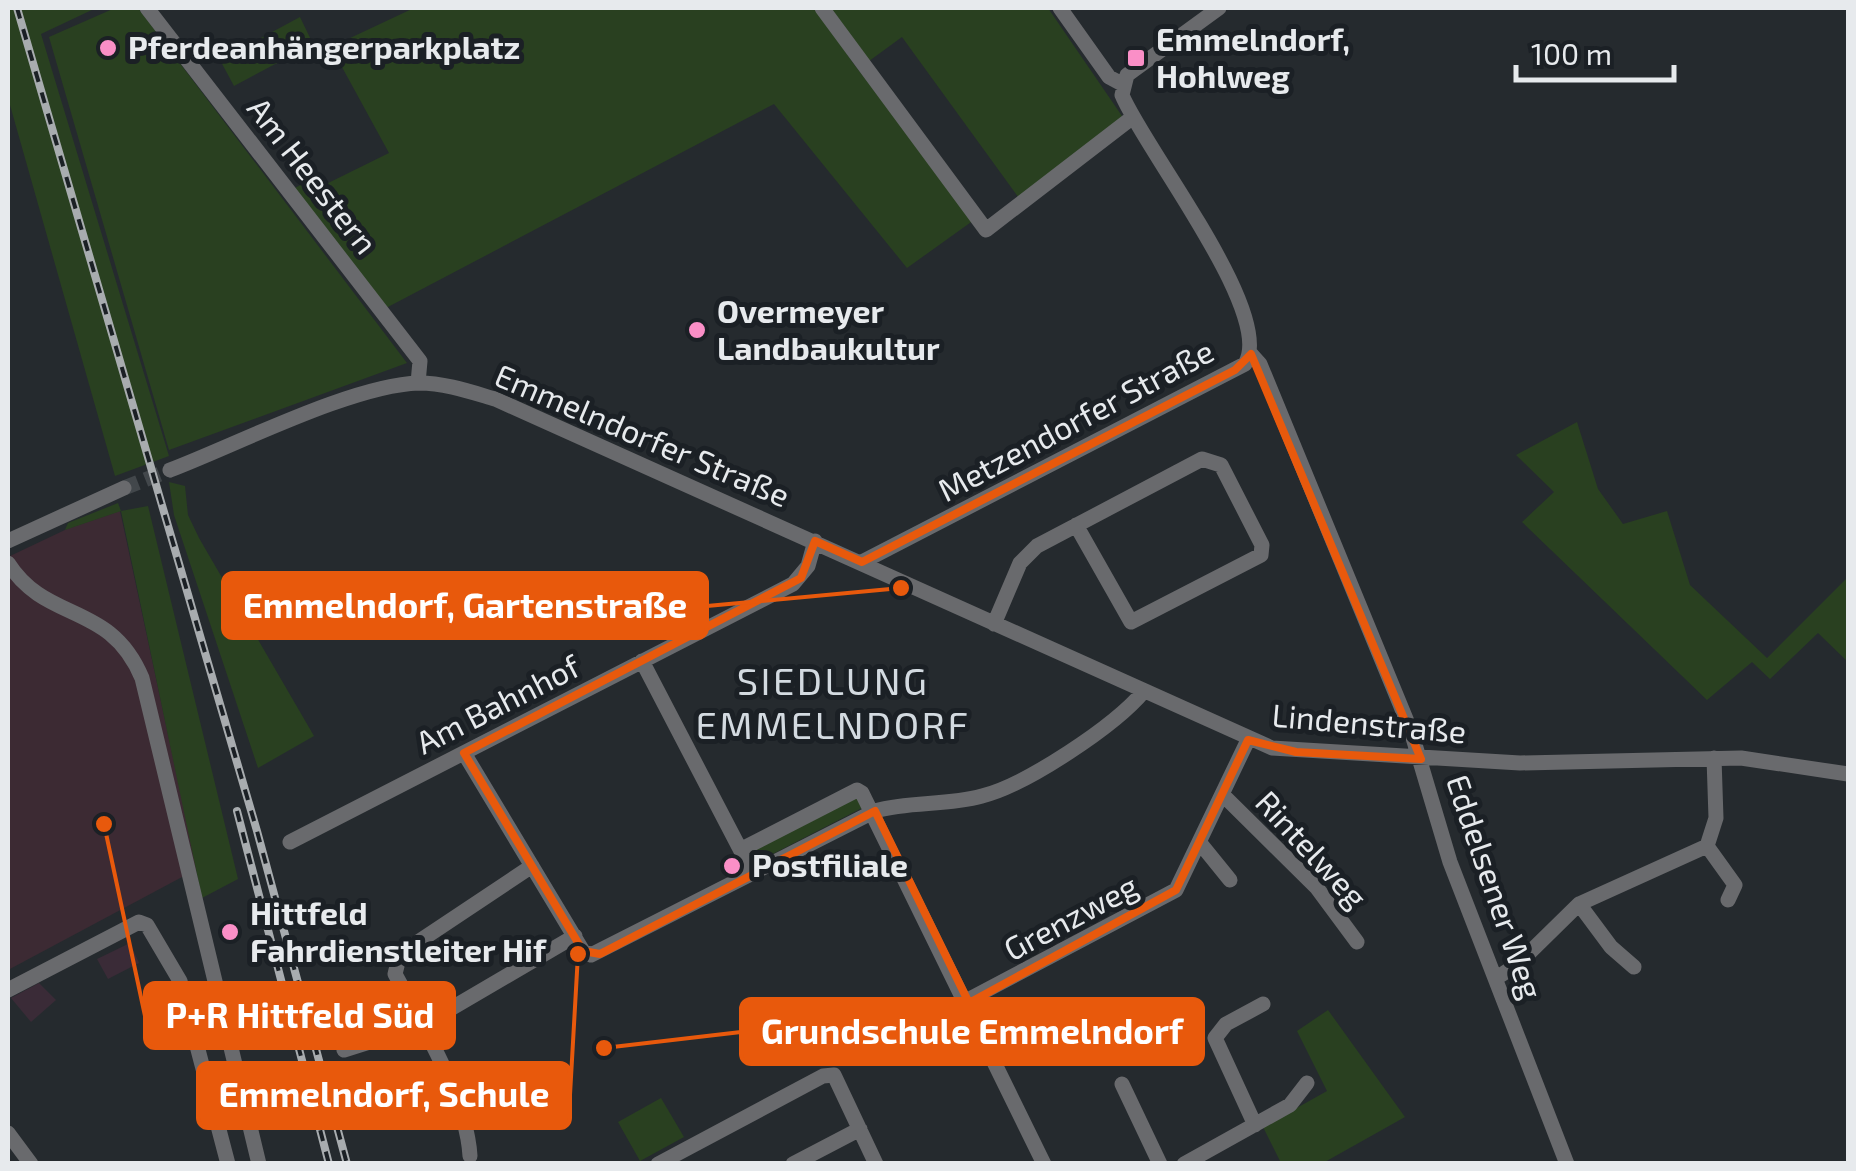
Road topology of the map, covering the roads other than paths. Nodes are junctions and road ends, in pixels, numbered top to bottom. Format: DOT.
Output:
graph roads {
  1 [pos="147,8"];
  2 [pos="822,8"];
  3 [pos="1060,8"];
  4 [pos="1219,8"];
  5 [pos="1122,84"];
  6 [pos="1133,117"];
  7 [pos="1251,354"];
  8 [pos="418,384"];
  9 [pos="170,470"];
  10 [pos="124,488"];
  11 [pos="1076,525"];
  12 [pos="8,540"];
  13 [pos="816,541"];
  14 [pos="862,562"];
  15 [pos="8,563"];
  16 [pos="994,624"];
  17 [pos="642,661"];
  18 [pos="1144,691"];
  19 [pos="1248,740"];
  20 [pos="464,753"];
  21 [pos="1714,758"];
  22 [pos="1421,759"];
  23 [pos="1848,774"];
  24 [pos="1223,795"];
  25 [pos="875,811"];
  26 [pos="290,842"];
  27 [pos="1200,842"];
  28 [pos="1707,846"];
  29 [pos="742,849"];
  30 [pos="532,866"];
  31 [pos="754,874"];
  32 [pos="1230,880"];
  33 [pos="1728,900"];
  34 [pos="1580,904"];
  35 [pos="575,936"];
  36 [pos="1357,942"];
  37 [pos="1634,967"];
  38 [pos="1498,978"];
  39 [pos="8,990"];
  40 [pos="968,1003"];
  41 [pos="1263,1004"];
  42 [pos="423,1026"];
  43 [pos="894,1039"];
  44 [pos="344,1050"];
  45 [pos="1307,1083"];
  46 [pos="1122,1084"];
  47 [pos="1255,1125"];
  48 [pos="860,1129"];
  49 [pos="8,1134"];
  50 [pos="470,1156"];
  51 [pos="226,1162"];
  52 [pos="31,1164"];
  53 [pos="259,1164"];
  54 [pos="658,1164"];
  55 [pos="793,1164"];
  56 [pos="876,1164"];
  57 [pos="1044,1164"];
  58 [pos="1160,1164"];
  59 [pos="1184,1164"];
  60 [pos="1567,1164"];
  1 -- 8 [label="street, Am Heestern"];
  2 -- 6 [label="street"];
  3 -- 5 [label="street"];
  4 -- 5 [label="street"];
  5 -- 6 [label="street, Metzendorfer Straße"];
  6 -- 7 [label="street, Metzendorfer Straße"];
  7 -- 14 [label="street, Metzendorfer Straße"];
  7 -- 22 [label="street, Eddelsener Weg"];
  8 -- 9 [label="street, Emmelndorfer Straße"];
  8 -- 13 [label="street, Emmelndorfer Straße"];
  10 -- 12 [label="street"];
  11 -- 11 [label="street"];
  11 -- 16 [label="street"];
  13 -- 14 [label="street, Emmelndorfer Straße"];
  13 -- 17 [label="street, Am Bahnhof"];
  14 -- 16 [label="street, Lindenstraße"];
  15 -- 53 [label="street"];
  16 -- 18 [label="street, Lindenstraße"];
  17 -- 20 [label="street, Am Bahnhof"];
  17 -- 29 [label="street"];
  18 -- 19 [label="street, Lindenstraße"];
  18 -- 25 [label="street"];
  19 -- 22 [label="street, Lindenstraße"];
  19 -- 24 [label="street, Grenzweg"];
  20 -- 26 [label="street, Am Bahnhof"];
  20 -- 30 [label="street"];
  21 -- 22 [label="street, Lindenstraße"];
  21 -- 23 [label="street, Lindenstraße"];
  21 -- 28 [label="street"];
  22 -- 38 [label="street, Eddelsener Weg"];
  24 -- 27 [label="street, Grenzweg"];
  24 -- 36 [label="street, Rintelweg"];
  25 -- 29 [label="street"];
  25 -- 31 [label="street"];
  25 -- 40 [label="street"];
  27 -- 32 [label="street"];
  27 -- 40 [label="street, Grenzweg"];
  28 -- 33 [label="street"];
  28 -- 34 [label="street"];
  29 -- 31 [label="street"];
  30 -- 35 [label="street"];
  30 -- 42 [label="street"];
  31 -- 35 [label="street"];
  34 -- 37 [label="street"];
  34 -- 38 [label="street"];
  35 -- 42 [label="street"];
  38 -- 60 [label="street, Eddelsener Weg"];
  39 -- 51 [label="street"];
  40 -- 43 [label="street, Grenzweg"];
  40 -- 57 [label="street"];
  41 -- 47 [label="street"];
  42 -- 44 [label="street"];
  42 -- 50 [label="street"];
  45 -- 47 [label="street"];
  46 -- 58 [label="street"];
  47 -- 59 [label="street"];
  48 -- 54 [label="street"];
  48 -- 55 [label="street"];
  48 -- 56 [label="street"];
  49 -- 52 [label="street"];
}
